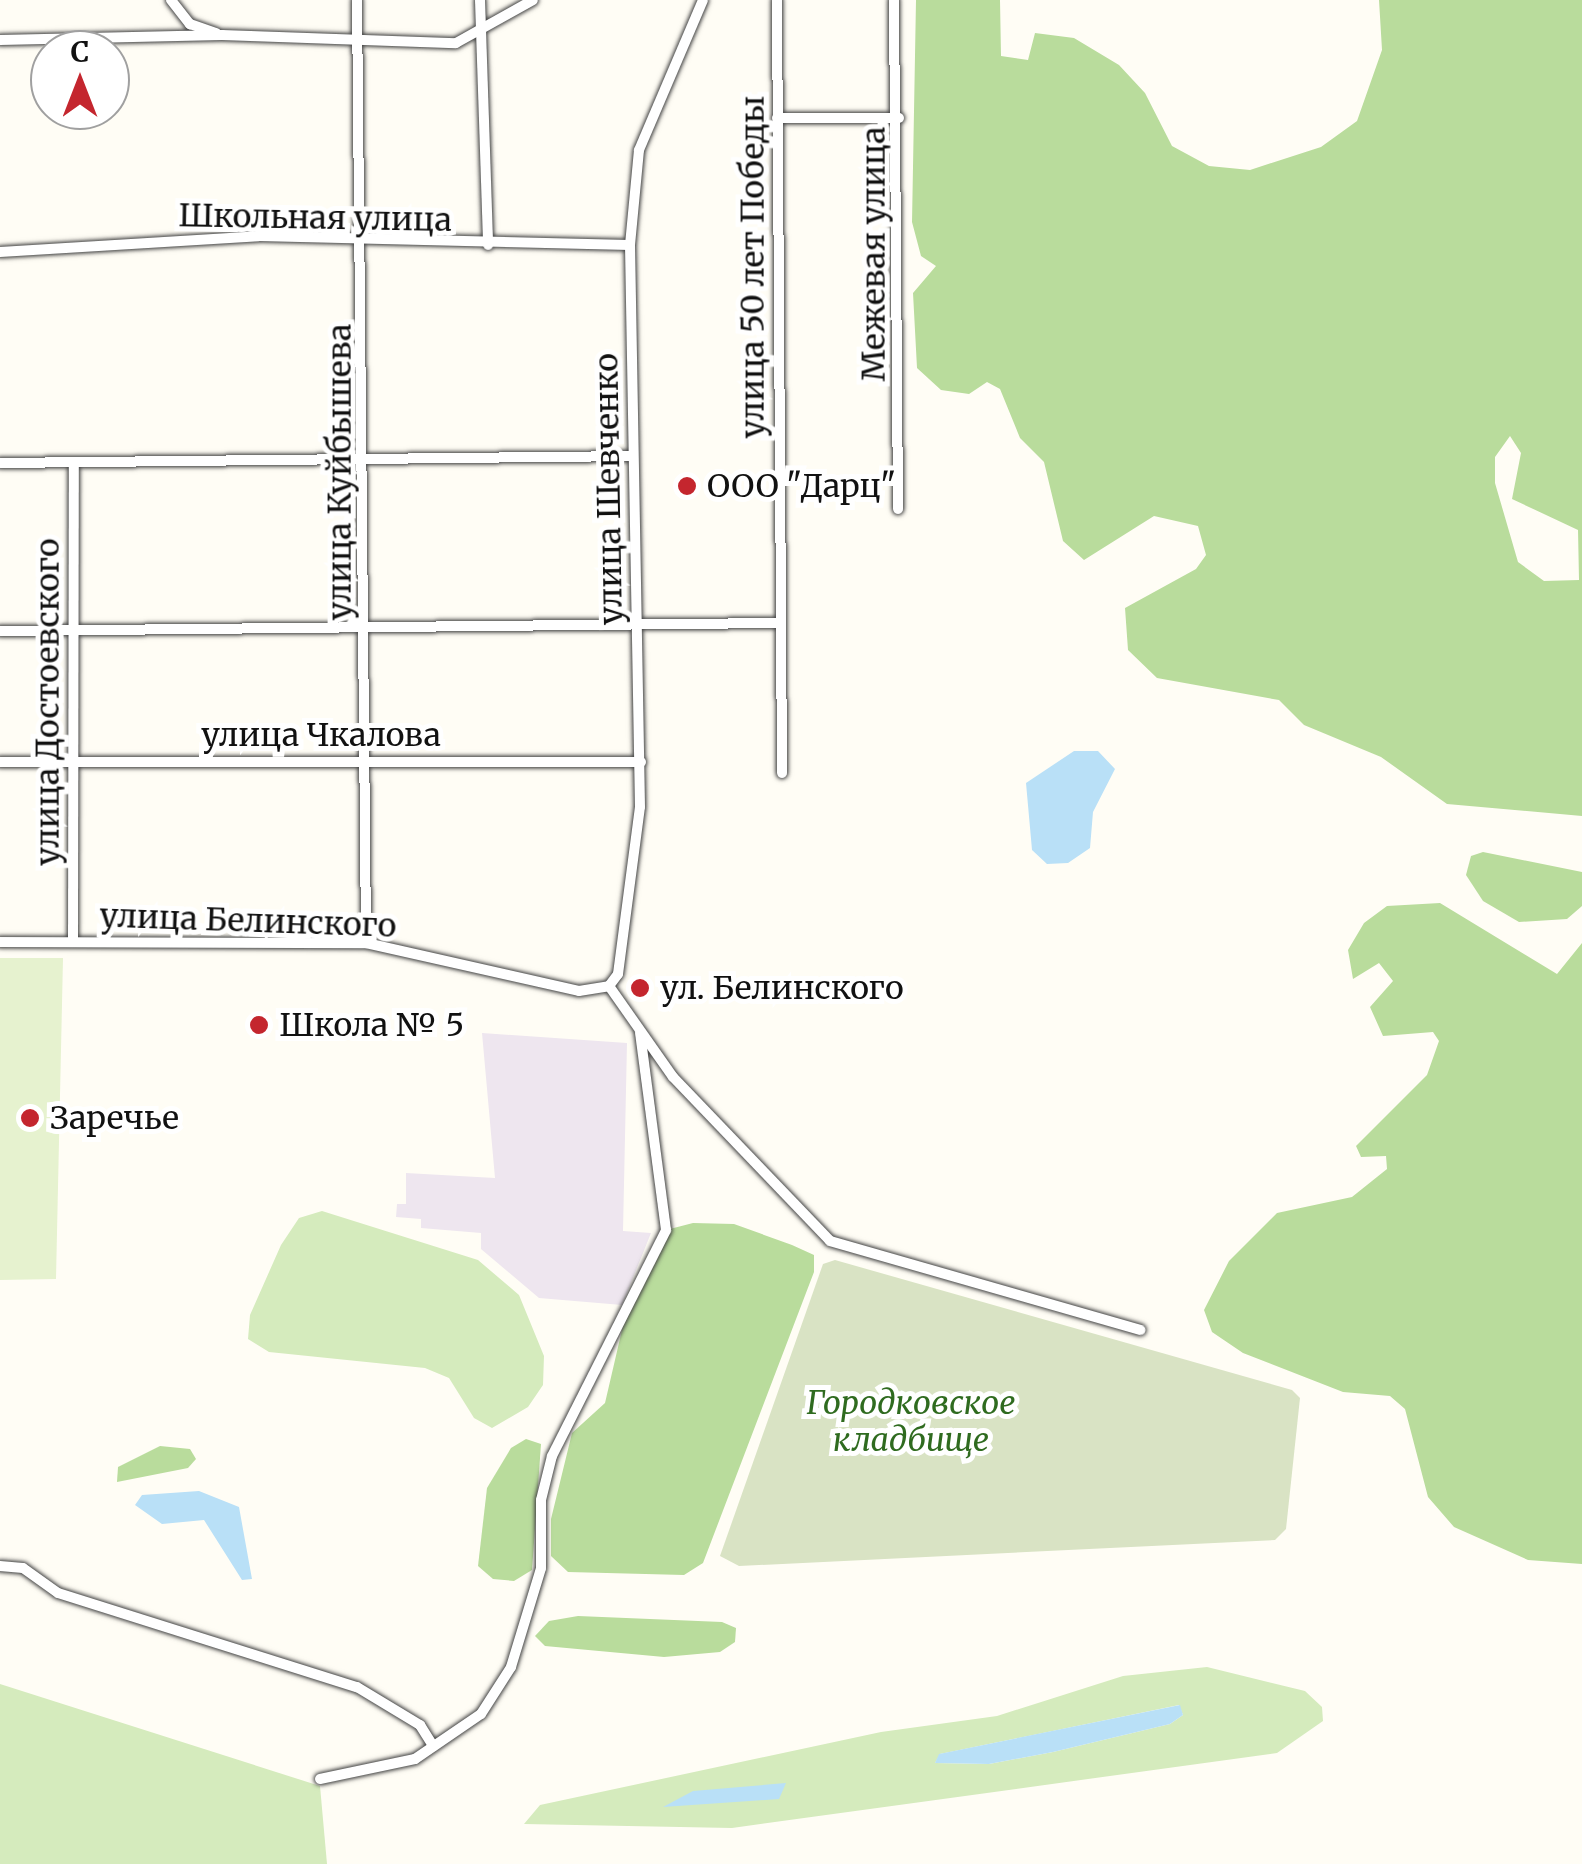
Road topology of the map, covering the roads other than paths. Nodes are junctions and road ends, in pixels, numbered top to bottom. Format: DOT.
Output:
graph roads {
  1 [pos="171,0"];
  2 [pos="357,0"];
  3 [pos="480,0"];
  4 [pos="533,0"];
  5 [pos="703,0"];
  6 [pos="777,0"];
  7 [pos="894,0"];
  8 [pos="222,35"];
  9 [pos="481,35"];
  10 [pos="0,40"];
  11 [pos="358,42"];
  12 [pos="777,118"];
  13 [pos="900,118"];
  14 [pos="362,244"];
  15 [pos="488,245"];
  16 [pos="630,246"];
  17 [pos="0,252"];
  18 [pos="633,456"];
  19 [pos="365,458"];
  20 [pos="74,462"];
  21 [pos="0,463"];
  22 [pos="898,509"];
  23 [pos="636,621"];
  24 [pos="779,622"];
  25 [pos="366,623"];
  26 [pos="69,630"];
  27 [pos="0,631"];
  28 [pos="74,759"];
  29 [pos="367,760"];
  30 [pos="0,762"];
  31 [pos="641,762"];
  32 [pos="782,773"];
  33 [pos="0,942"];
  34 [pos="72,942"];
  35 [pos="366,943"];
  36 [pos="609,986"];
  37 [pos="640,1034"];
  38 [pos="1141,1330"];
  39 [pos="0,1566"];
  40 [pos="433,1746"];
  41 [pos="320,1779"];
  1 -- 8 [label="street"];
  2 -- 11 [label="street, улица Куйбышева"];
  3 -- 9 [label="street"];
  4 -- 9 [label="street"];
  5 -- 16 [label="street, улица Шевченко"];
  6 -- 12 [label="street, улица 50 лет Победы"];
  7 -- 13 [label="street, Межевая улица"];
  8 -- 10 [label="street"];
  8 -- 11 [label="street"];
  9 -- 11 [label="street"];
  9 -- 15 [label="street"];
  11 -- 14 [label="street, улица Куйбышева"];
  12 -- 13 [label="street"];
  12 -- 24 [label="street, улица 50 лет Победы"];
  13 -- 22 [label="street, Межевая улица"];
  14 -- 15 [label="street, Школьная улица"];
  14 -- 17 [label="street, Школьная улица"];
  14 -- 19 [label="street, улица Куйбышева"];
  15 -- 16 [label="street, Школьная улица"];
  16 -- 18 [label="street, улица Шевченко"];
  18 -- 19 [label="street"];
  18 -- 23 [label="street, улица Шевченко"];
  19 -- 20 [label="street"];
  19 -- 25 [label="street, улица Куйбышева"];
  20 -- 21 [label="street"];
  20 -- 26 [label="street, улица Достоевского"];
  23 -- 24 [label="street"];
  23 -- 25 [label="street"];
  23 -- 31 [label="street, улица Шевченко"];
  24 -- 32 [label="street, улица 50 лет Победы"];
  25 -- 26 [label="street"];
  25 -- 29 [label="street, улица Куйбышева"];
  26 -- 27 [label="street"];
  26 -- 28 [label="street, улица Достоевского"];
  28 -- 29 [label="street, улица Чкалова"];
  28 -- 30 [label="street, улица Чкалова"];
  28 -- 34 [label="street, улица Достоевского"];
  29 -- 31 [label="street, улица Чкалова"];
  29 -- 35 [label="street, улица Куйбышева"];
  31 -- 36 [label="street, улица Шевченко"];
  33 -- 34 [label="street, улица Белинского"];
  34 -- 35 [label="street, улица Белинского"];
  35 -- 36 [label="street, улица Белинского"];
  36 -- 37 [label="street"];
  37 -- 38 [label="street"];
  37 -- 40 [label="street"];
  39 -- 40 [label="street"];
  40 -- 41 [label="street"];
}
